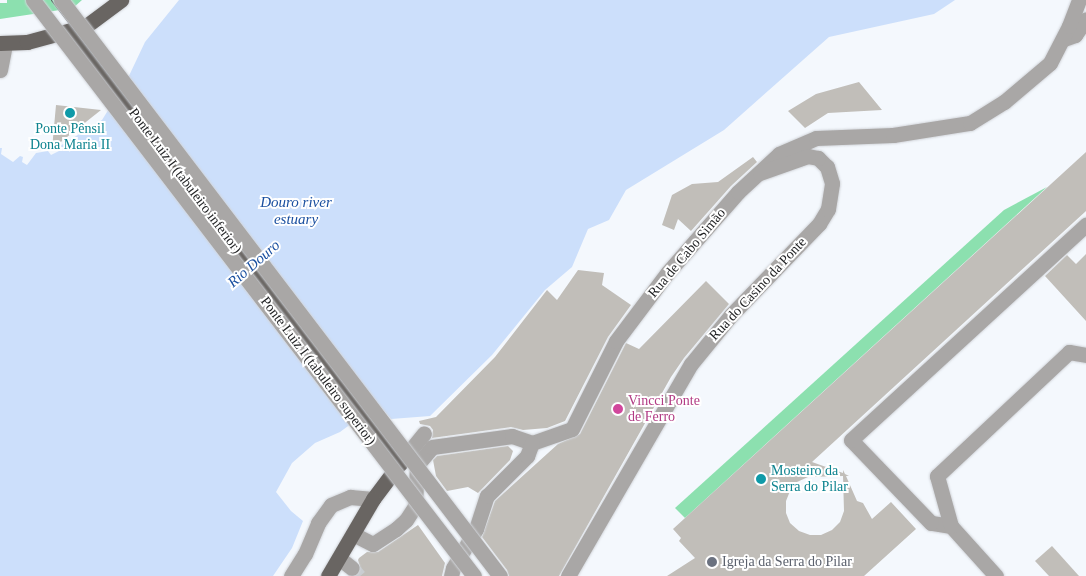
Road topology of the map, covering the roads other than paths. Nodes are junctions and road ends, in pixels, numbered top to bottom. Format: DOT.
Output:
graph roads {
  1 [pos="33,0"];
  2 [pos="61,0"];
  3 [pos="121,0"];
  4 [pos="1079,0"];
  5 [pos="1086,18"];
  6 [pos="70,31"];
  7 [pos="1062,39"];
  8 [pos="2,43"];
  9 [pos="0,70"];
  10 [pos="759,174"];
  11 [pos="1086,225"];
  12 [pos="1086,355"];
  13 [pos="424,433"];
  14 [pos="532,443"];
  15 [pos="400,463"];
  16 [pos="372,499"];
  17 [pos="951,526"];
  18 [pos="353,534"];
  19 [pos="339,558"];
  20 [pos="352,568"];
  21 [pos="292,576"];
  22 [pos="328,576"];
  23 [pos="450,576"];
  24 [pos="474,576"];
  25 [pos="500,576"];
  26 [pos="568,576"];
  27 [pos="996,576"];
  1 -- 24 [label="street, Ponte Luiz I (tabuleiro superior), bridge"];
  2 -- 25 [label="street, Ponte Luiz I (tabuleiro superior), bridge"];
  3 -- 6 [label="main road"];
  4 -- 7 [label="street, Rua de Cabo Simão"];
  5 -- 7 [label="street"];
  6 -- 8 [label="main road"];
  6 -- 15 [label="main road, Ponte Luiz I (tabuleiro inferior)"];
  7 -- 10 [label="street, Rua de Cabo Simão"];
  8 -- 9 [label="street"];
  10 -- 14 [label="street, Rua de Cabo Simão"];
  10 -- 26 [label="street, Rua do Casino da Ponte"];
  11 -- 17 [label="street"];
  12 -- 17 [label="street"];
  13 -- 15 [label="street"];
  14 -- 18 [label="street"];
  14 -- 23 [label="street"];
  15 -- 16 [label="main road"];
  16 -- 18 [label="main road"];
  16 -- 21 [label="street"];
  17 -- 27 [label="street"];
  18 -- 19 [label="main road"];
  19 -- 20 [label="street"];
  19 -- 22 [label="main road"];
}
